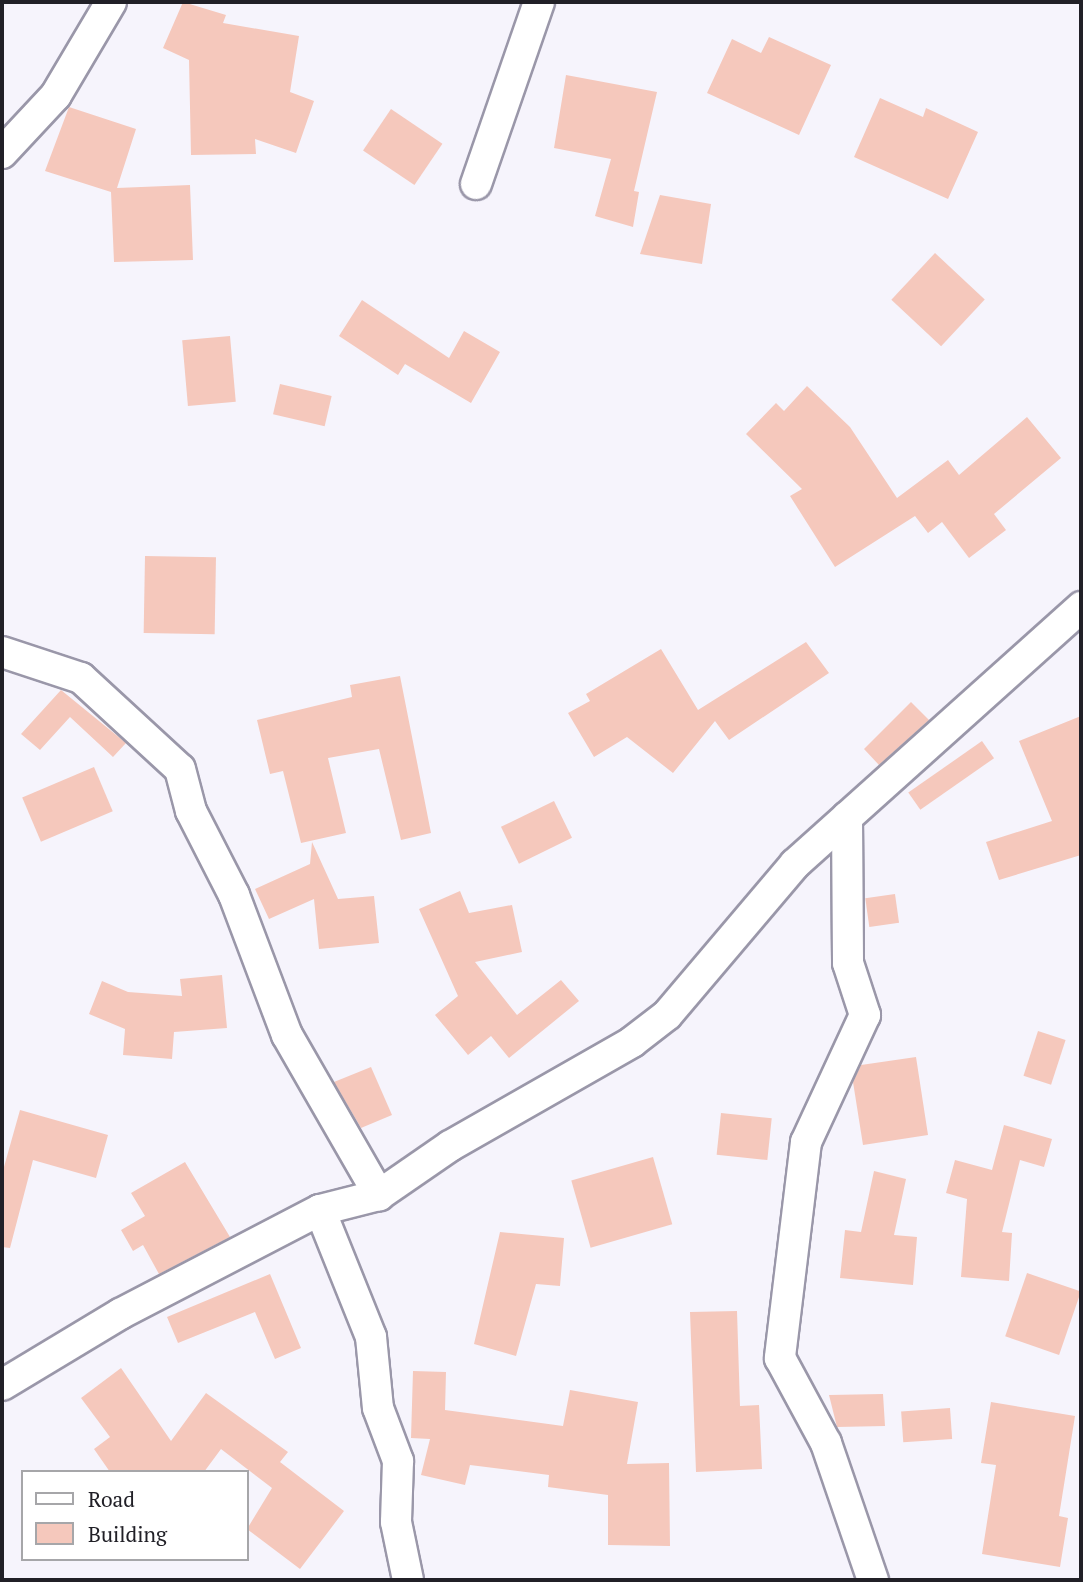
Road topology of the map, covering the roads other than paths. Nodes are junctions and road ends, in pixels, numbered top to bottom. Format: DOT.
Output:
graph roads {
  1 [pos="111,2"];
  2 [pos="539,2"];
  3 [pos="2,153"];
  4 [pos="476,184"];
  5 [pos="1081,607"];
  6 [pos="2,652"];
  7 [pos="847,817"];
  8 [pos="379,1195"];
  9 [pos="320,1210"];
  10 [pos="2,1385"];
  11 [pos="408,1580"];
  12 [pos="873,1580"];
  1 -- 3 [label="street"];
  2 -- 4 [label="street"];
  5 -- 7 [label="street"];
  6 -- 8 [label="street"];
  7 -- 8 [label="street"];
  7 -- 12 [label="street"];
  8 -- 9 [label="street"];
  9 -- 10 [label="street"];
  9 -- 11 [label="street"];
}
